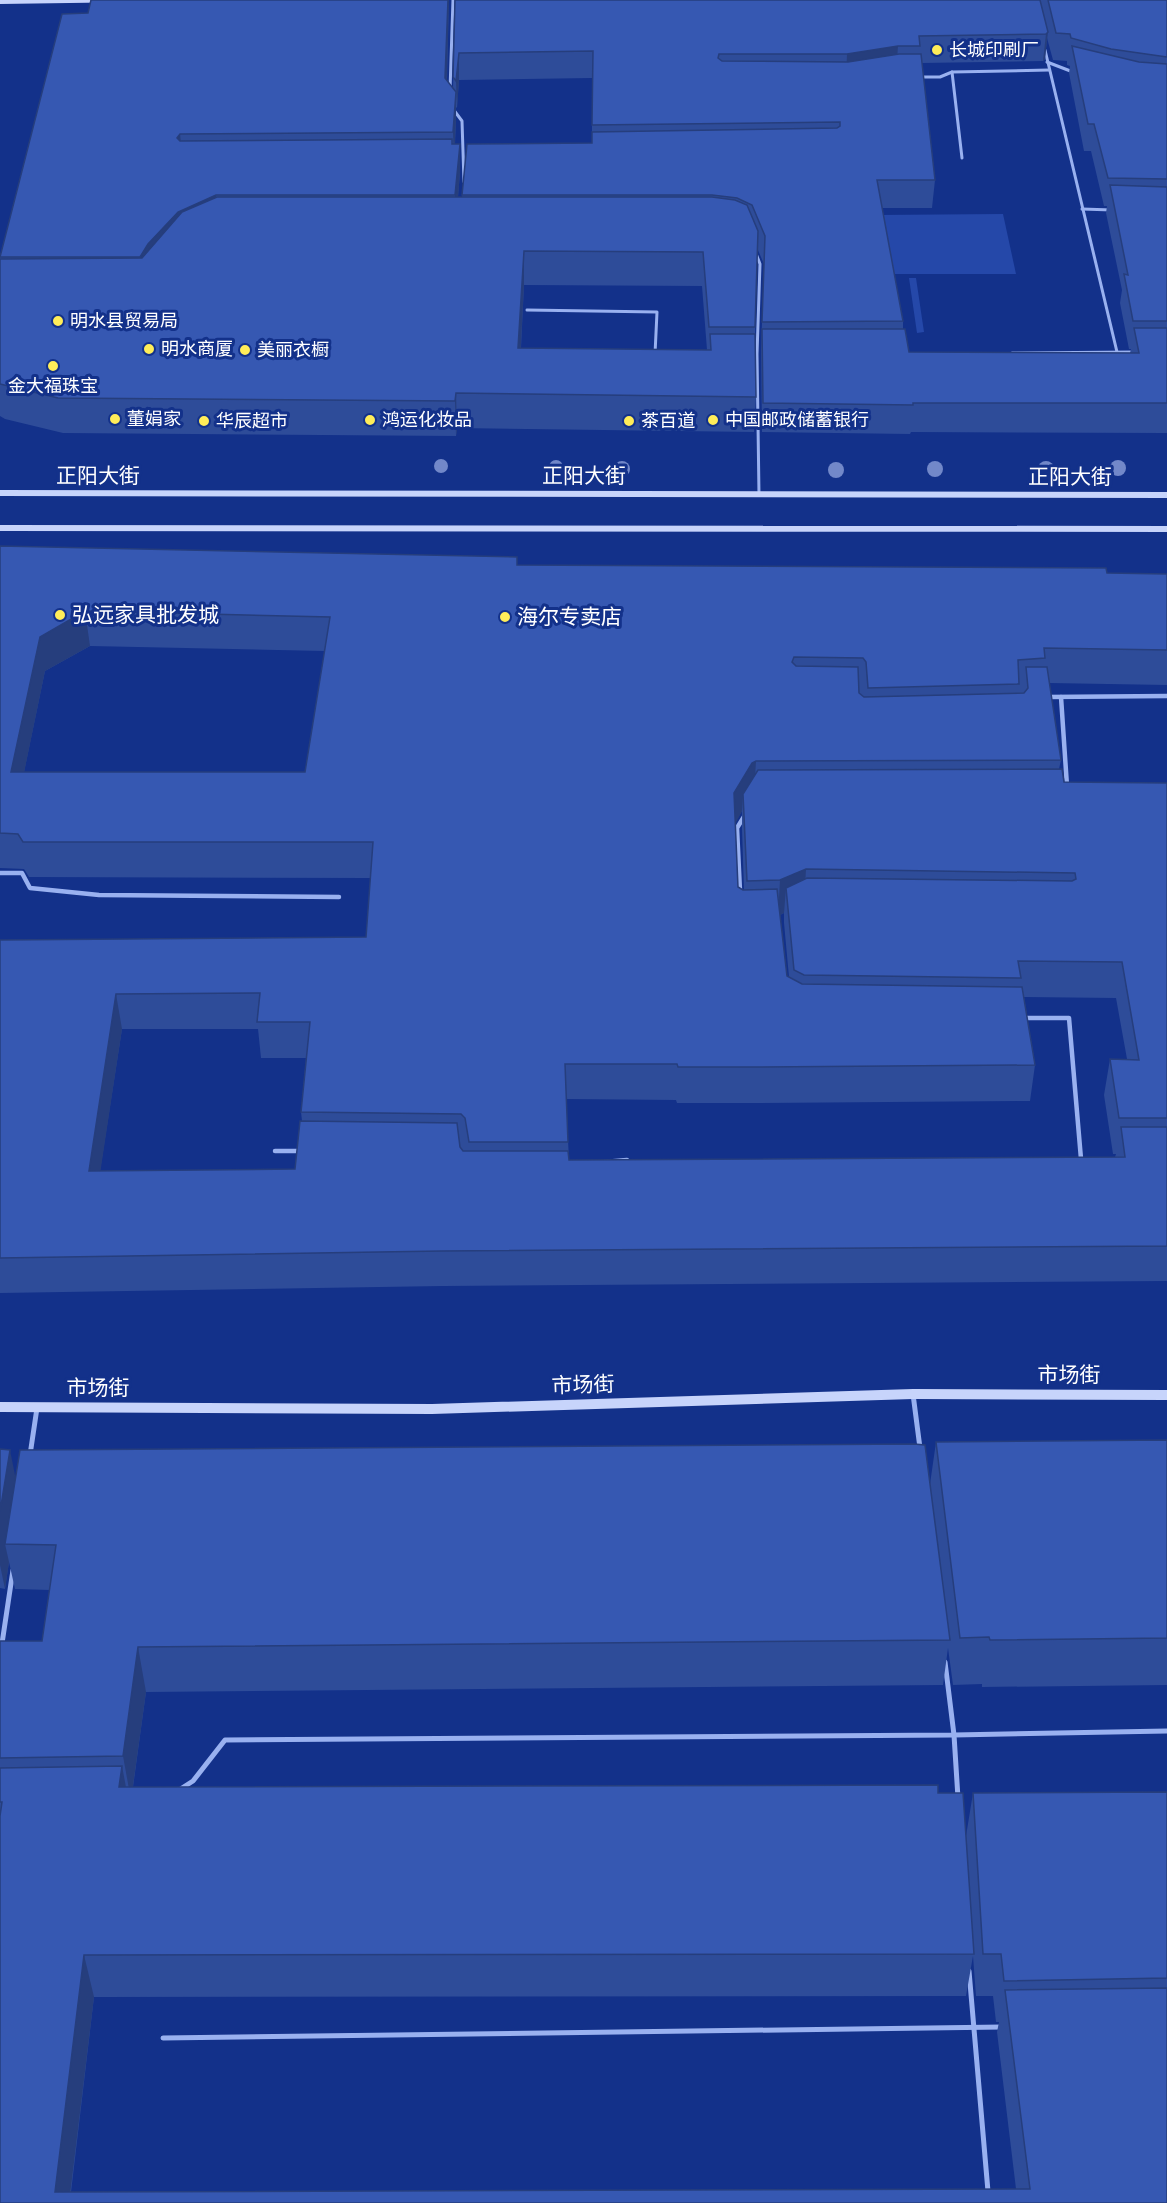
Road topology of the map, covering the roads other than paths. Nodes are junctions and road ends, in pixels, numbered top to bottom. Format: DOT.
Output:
graph roads {
  1 [pos="139,0"];
  2 [pos="453,0"];
  3 [pos="1,3"];
  4 [pos="1043,42"];
  5 [pos="1047,62"];
  6 [pos="1049,70"];
  7 [pos="952,72"];
  8 [pos="1074,72"];
  9 [pos="908,77"];
  10 [pos="450,95"];
  11 [pos="450,105"];
  12 [pos="463,158"];
  13 [pos="475,158"];
  14 [pos="962,158"];
  15 [pos="465,163"];
  16 [pos="453,164"];
  17 [pos="464,185"];
  18 [pos="1082,209"];
  19 [pos="1114,210"];
  20 [pos="753,245"];
  21 [pos="526,310"];
  22 [pos="1117,352"];
  23 [pos="1147,352"];
  24 [pos="1009,353"];
  25 [pos="655,365"];
  26 [pos="746,365"];
  27 [pos="758,365"];
  28 [pos="0,493"];
  29 [pos="759,495"];
  30 [pos="1167,495"];
  31 [pos="0,528"];
  32 [pos="1167,529"];
  33 [pos="1167,696"];
  34 [pos="1039,697"];
  35 [pos="1061,697"];
  36 [pos="1067,787"];
  37 [pos="748,809"];
  38 [pos="0,873"];
  39 [pos="339,897"];
  40 [pos="740,898"];
  41 [pos="1011,1017"];
  42 [pos="275,1151"];
  43 [pos="310,1152"];
  44 [pos="1069,1159"];
  45 [pos="1081,1159"];
  46 [pos="1091,1159"];
  47 [pos="630,1160"];
  48 [pos="597,1167"];
  49 [pos="913,1394"];
  50 [pos="1167,1395"];
  51 [pos="0,1407"];
  52 [pos="37,1408"];
  53 [pos="920,1453"];
  54 [pos="28,1465"];
  55 [pos="13,1568"];
  56 [pos="944,1653"];
  57 [pos="0,1657"];
  58 [pos="1167,1731"];
  59 [pos="954,1735"];
  60 [pos="174,1793"];
  61 [pos="958,1805"];
  62 [pos="968,1958"];
  63 [pos="1007,2027"];
  64 [pos="973,2028"];
  65 [pos="164,2038"];
  66 [pos="989,2203"];
  1 -- 3 [label="main road"];
  2 -- 10 [label="lane"];
  4 -- 5 [label="lane"];
  5 -- 6 [label="lane"];
  5 -- 8 [label="lane"];
  6 -- 7 [label="lane"];
  6 -- 18 [label="lane"];
  7 -- 9 [label="lane"];
  7 -- 14 [label="lane"];
  11 -- 12 [label="lane"];
  12 -- 13 [label="lane"];
  12 -- 15 [label="lane"];
  15 -- 16 [label="lane"];
  15 -- 17 [label="lane"];
  18 -- 19 [label="lane"];
  18 -- 22 [label="lane"];
  20 -- 27 [label="lane"];
  21 -- 25 [label="lane"];
  22 -- 23 [label="lane"];
  22 -- 24 [label="lane"];
  26 -- 27 [label="lane"];
  27 -- 29 [label="lane"];
  28 -- 29 [label="main road, 正阳大街"];
  29 -- 30 [label="main road, 正阳大街"];
  31 -- 32 [label="main road"];
  33 -- 35 [label="lane"];
  34 -- 35 [label="lane"];
  35 -- 36 [label="lane"];
  37 -- 40 [label="lane"];
  38 -- 39 [label="lane"];
  41 -- 45 [label="lane"];
  42 -- 43 [label="lane"];
  44 -- 45 [label="lane"];
  45 -- 46 [label="lane"];
  47 -- 48 [label="lane"];
  49 -- 50 [label="main road, 市场街"];
  49 -- 52 [label="main road, 市场街"];
  49 -- 53 [label="lane"];
  51 -- 52 [label="main road, 市场街"];
  52 -- 54 [label="lane"];
  55 -- 57 [label="lane"];
  56 -- 59 [label="lane"];
  58 -- 59 [label="lane"];
  59 -- 60 [label="lane"];
  59 -- 61 [label="lane"];
  62 -- 64 [label="lane"];
  63 -- 64 [label="lane"];
  64 -- 65 [label="lane"];
  64 -- 66 [label="lane"];
}
